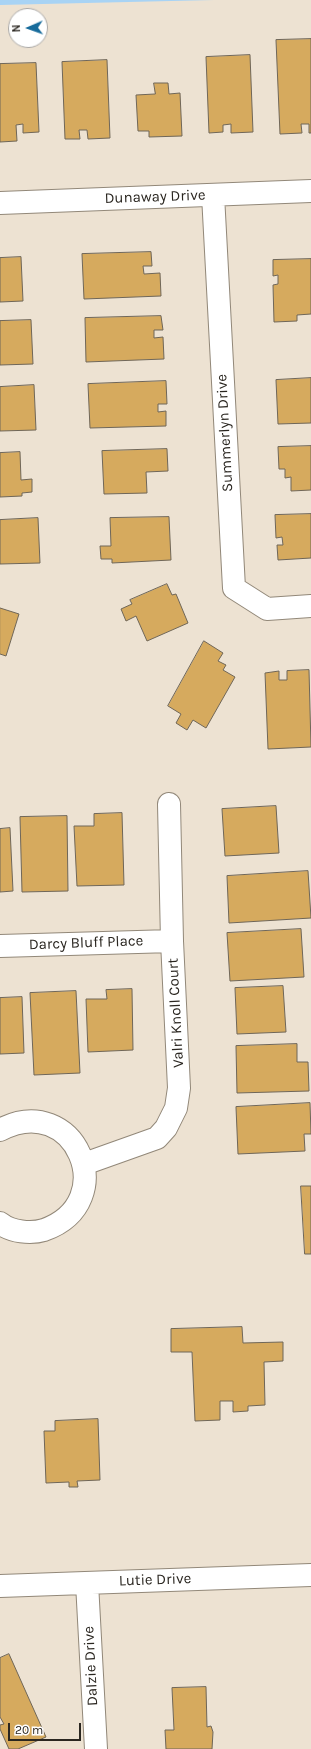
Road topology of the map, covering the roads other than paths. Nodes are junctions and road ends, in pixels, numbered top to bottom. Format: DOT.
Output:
graph roads {
  1 [pos="311,191"];
  2 [pos="212,195"];
  3 [pos="0,203"];
  4 [pos="311,606"];
  5 [pos="169,804"];
  6 [pos="172,941"];
  7 [pos="0,946"];
  8 [pos="0,1130"];
  9 [pos="84,1164"];
  10 [pos="0,1223"];
  11 [pos="311,1575"];
  12 [pos="87,1583"];
  13 [pos="0,1586"];
  14 [pos="96,1749"];
  1 -- 2 [label="street, Dunaway Drive"];
  2 -- 3 [label="street, Dunaway Drive"];
  2 -- 4 [label="street, Summerlyn Drive"];
  5 -- 6 [label="street, Valri Knoll Court"];
  6 -- 7 [label="street, Darcy Bluff Place"];
  6 -- 9 [label="street, Valri Knoll Court"];
  8 -- 9 [label="street"];
  9 -- 10 [label="street"];
  11 -- 12 [label="street, Lutie Drive"];
  12 -- 13 [label="street, Lutie Drive"];
  12 -- 14 [label="street, Dalzie Drive"];
}
